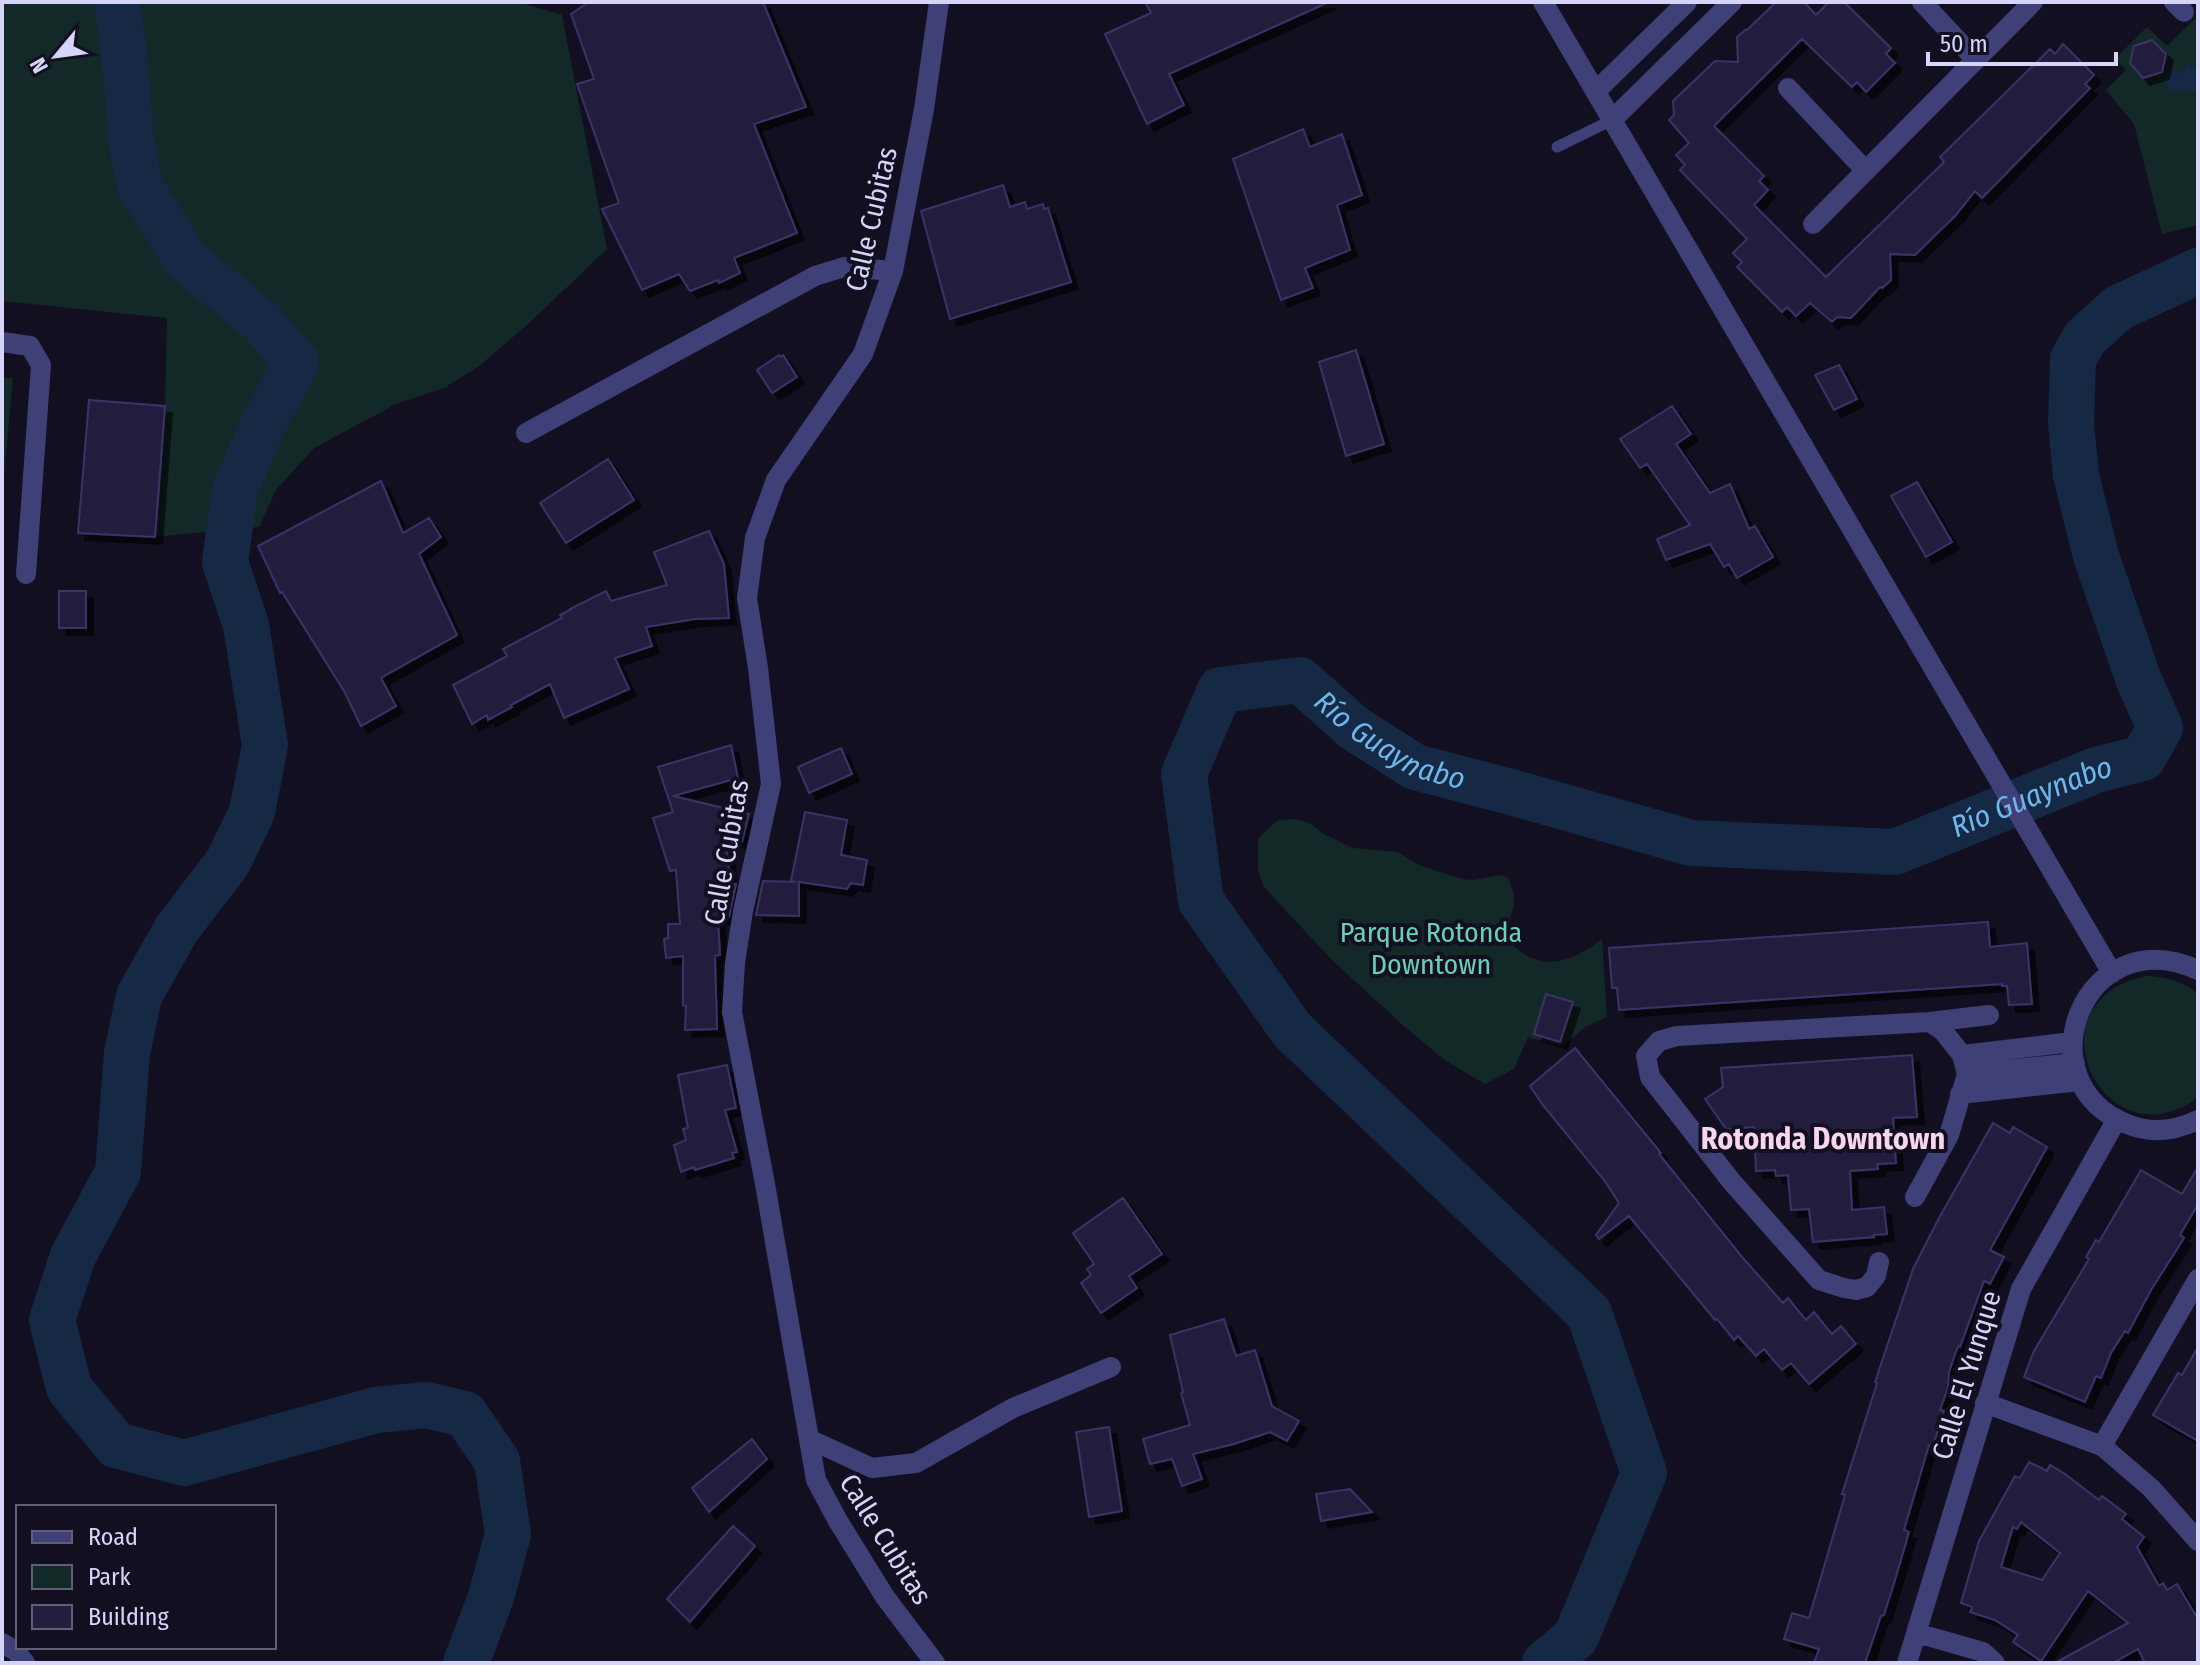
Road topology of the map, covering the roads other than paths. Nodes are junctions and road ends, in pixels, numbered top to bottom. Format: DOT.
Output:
graph roads {
  1 [pos="939,2"];
  2 [pos="1543,2"];
  3 [pos="1687,2"];
  4 [pos="1732,2"];
  5 [pos="1922,2"];
  6 [pos="2033,2"];
  7 [pos="1976,60"];
  8 [pos="1788,88"];
  9 [pos="1596,91"];
  10 [pos="1612,120"];
  11 [pos="1557,147"];
  12 [pos="1866,171"];
  13 [pos="1813,224"];
  14 [pos="893,271"];
  15 [pos="2,342"];
  16 [pos="526,433"];
  17 [pos="26,574"];
  18 [pos="2198,970"];
  19 [pos="2112,973"];
  20 [pos="1989,1015"];
  21 [pos="1930,1022"];
  22 [pos="2072,1042"];
  23 [pos="2078,1072"];
  24 [pos="1963,1074"];
  25 [pos="2117,1119"];
  26 [pos="2198,1120"];
  27 [pos="1915,1197"];
  28 [pos="1879,1262"];
  29 [pos="2198,1279"];
  30 [pos="1111,1367"];
  31 [pos="1985,1403"];
  32 [pos="809,1439"];
  33 [pos="2102,1446"];
  34 [pos="2198,1541"];
  35 [pos="1917,1633"];
  36 [pos="2,1643"];
  37 [pos="25,1663"];
  38 [pos="935,1663"];
  39 [pos="1907,1663"];
  40 [pos="1995,1663"];
  1 -- 14 [label="street, Calle Cubitas"];
  2 -- 9 [label="street"];
  3 -- 9 [label="street"];
  4 -- 10 [label="street"];
  5 -- 7 [label="street"];
  6 -- 7 [label="street"];
  7 -- 12 [label="street"];
  8 -- 12 [label="street"];
  9 -- 10 [label="street"];
  10 -- 11 [label="lane"];
  10 -- 19 [label="street"];
  12 -- 13 [label="street"];
  14 -- 16 [label="street"];
  14 -- 32 [label="street, Calle Cubitas"];
  15 -- 17 [label="street"];
  18 -- 19 [label="street"];
  19 -- 22 [label="street"];
  20 -- 21 [label="street"];
  21 -- 24 [label="street"];
  21 -- 28 [label="street"];
  22 -- 23 [label="street"];
  22 -- 24 [label="street"];
  23 -- 24 [label="street"];
  23 -- 25 [label="street"];
  24 -- 27 [label="street"];
  25 -- 26 [label="street"];
  25 -- 31 [label="street, Calle El Yunque"];
  29 -- 33 [label="street"];
  30 -- 32 [label="street"];
  31 -- 33 [label="street"];
  31 -- 35 [label="street, Calle El Yunque"];
  32 -- 38 [label="street, Calle Cubitas"];
  33 -- 34 [label="street"];
  35 -- 39 [label="street, Calle El Yunque"];
  35 -- 40 [label="street"];
  36 -- 37 [label="street"];
}
